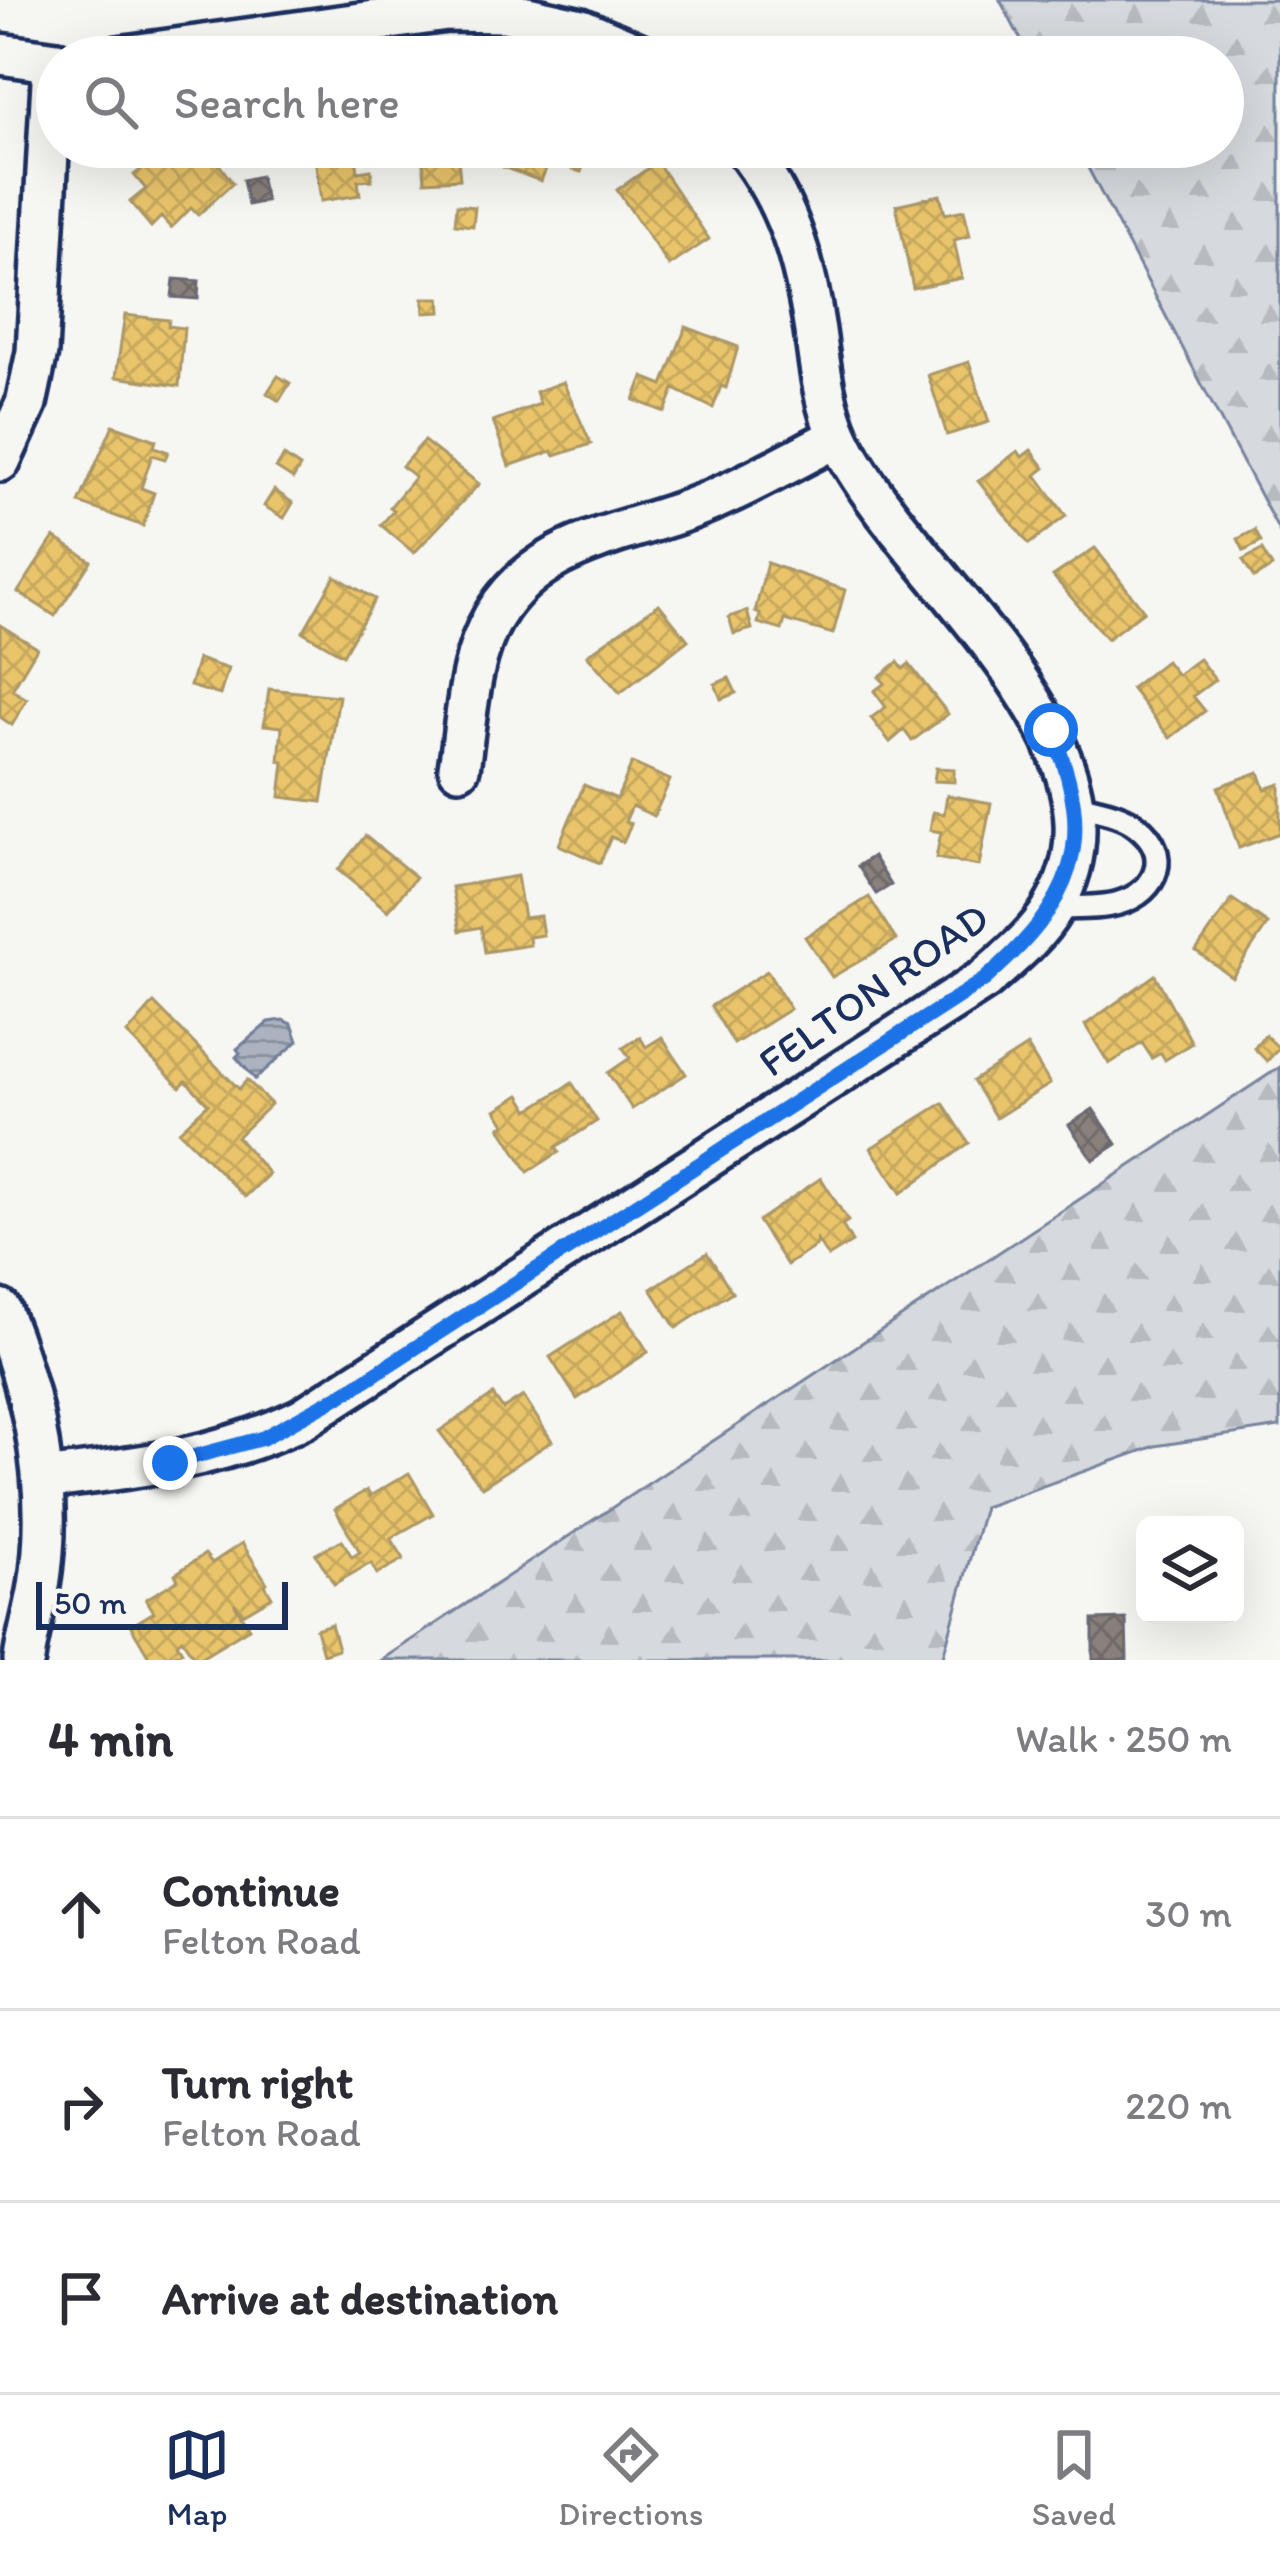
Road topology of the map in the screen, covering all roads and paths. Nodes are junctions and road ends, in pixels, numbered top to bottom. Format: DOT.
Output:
graph roads {
  1 [pos="341,12"];
  2 [pos="222,36"];
  3 [pos="597,36"];
  4 [pos="0,54"];
  5 [pos="36,59"];
  6 [pos="48,168"];
  7 [pos="761,168"];
  8 [pos="838,437"];
  9 [pos="0,461"];
  10 [pos="459,768"];
  11 [pos="1075,804"];
  12 [pos="1053,908"];
  13 [pos="0,1310"];
  14 [pos="43,1479"];
  15 [pos="24,1660"];
  1 -- 2 [label="street"];
  1 -- 3 [label="street"];
  4 -- 5 [label="street"];
  6 -- 9 [label="street"];
  7 -- 8 [label="street, FELTON ROAD"];
  8 -- 10 [label="street"];
  8 -- 11 [label="street, FELTON ROAD"];
  11 -- 12 [label="street, FELTON ROAD"];
  11 -- 12 [label="lane"];
  12 -- 14 [label="street, FELTON ROAD"];
  13 -- 14 [label="street"];
  14 -- 15 [label="street"];
}
